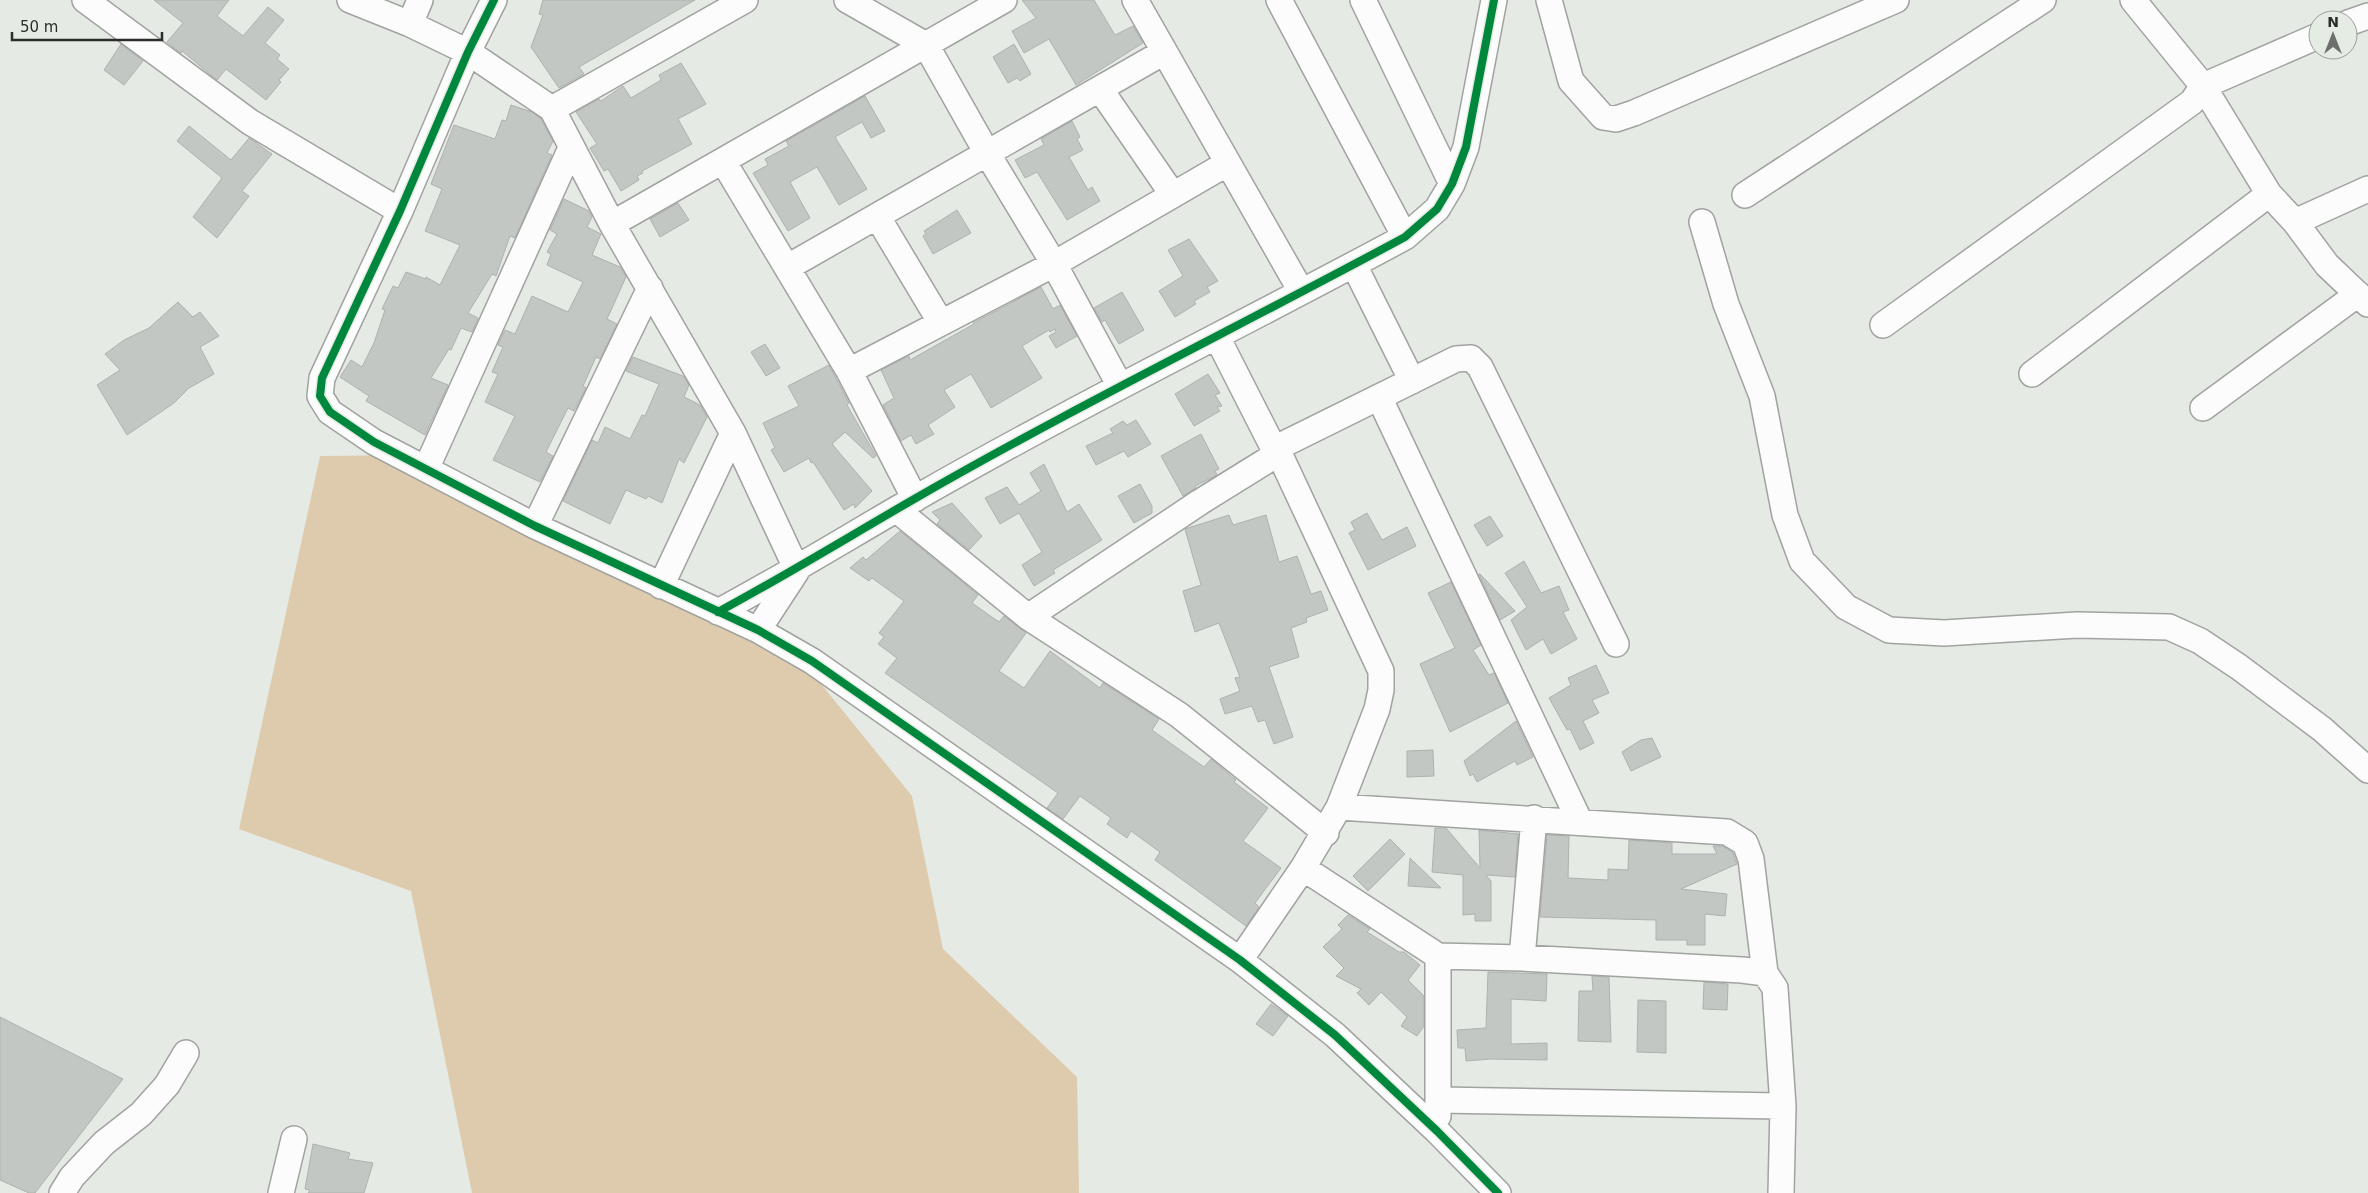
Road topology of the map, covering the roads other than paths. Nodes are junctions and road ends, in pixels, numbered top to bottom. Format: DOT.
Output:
graph roads {
  1 [pos="84,0"];
  2 [pos="350,0"];
  3 [pos="420,0"];
  4 [pos="745,0"];
  5 [pos="847,0"];
  6 [pos="1135,0"];
  7 [pos="1279,0"];
  8 [pos="1363,0"];
  9 [pos="1549,0"];
  10 [pos="1896,0"];
  11 [pos="2043,0"];
  12 [pos="2133,0"];
  13 [pos="998,1"];
  14 [pos="1497,1"];
  15 [pos="495,2"];
  16 [pos="410,24"];
  17 [pos="2308,40"];
  18 [pos="926,45"];
  19 [pos="468,52"];
  20 [pos="1164,52"];
  21 [pos="2202,86"];
  22 [pos="1100,88"];
  23 [pos="552,109"];
  24 [pos="570,148"];
  25 [pos="987,153"];
  26 [pos="723,160"];
  27 [pos="1228,162"];
  28 [pos="1452,184"];
  29 [pos="2368,189"];
  30 [pos="2269,194"];
  31 [pos="1173,195"];
  32 [pos="1745,195"];
  33 [pos="400,211"];
  34 [pos="877,216"];
  35 [pos="1702,222"];
  36 [pos="2295,222"];
  37 [pos="612,224"];
  38 [pos="1405,237"];
  39 [pos="1054,264"];
  40 [pos="1354,265"];
  41 [pos="788,267"];
  42 [pos="650,288"];
  43 [pos="1301,291"];
  44 [pos="2363,299"];
  45 [pos="941,323"];
  46 [pos="1883,325"];
  47 [pos="1217,337"];
  48 [pos="849,371"];
  49 [pos="2032,374"];
  50 [pos="1412,382"];
  51 [pos="1120,386"];
  52 [pos="1379,397"];
  53 [pos="2202,408"];
  54 [pos="733,433"];
  55 [pos="1277,451"];
  56 [pos="426,469"];
  57 [pos="906,504"];
  58 [pos="535,526"];
  59 [pos="797,570"];
  60 [pos="661,586"];
  61 [pos="718,612"];
  62 [pos="1028,617"];
  63 [pos="758,630"];
  64 [pos="1616,644"];
  65 [pos="2368,770"];
  66 [pos="1339,808"];
  67 [pos="1534,818"];
  68 [pos="1580,822"];
  69 [pos="1326,833"];
  70 [pos="1303,868"];
  71 [pos="1438,956"];
  72 [pos="1522,958"];
  73 [pos="1240,960"];
  74 [pos="1765,973"];
  75 [pos="186,1053"];
  76 [pos="1439,1100"];
  77 [pos="1783,1106"];
  78 [pos="1437,1131"];
  79 [pos="294,1139"];
  80 [pos="62,1193"];
  81 [pos="281,1193"];
  82 [pos="1498,1193"];
  83 [pos="1781,1193"];
  1 -- 33 [label="street"];
  2 -- 16 [label="street"];
  3 -- 16 [label="street"];
  4 -- 23 [label="street"];
  5 -- 18 [label="street"];
  6 -- 20 [label="street"];
  7 -- 38 [label="street"];
  8 -- 28 [label="street"];
  9 -- 10 [label="street"];
  11 -- 32 [label="street"];
  12 -- 21 [label="street"];
  13 -- 18 [label="street"];
  14 -- 28 [label="street"];
  15 -- 19 [label="street"];
  16 -- 19 [label="street"];
  17 -- 21 [label="street"];
  18 -- 25 [label="street"];
  18 -- 26 [label="street"];
  19 -- 23 [label="street"];
  19 -- 33 [label="street"];
  20 -- 22 [label="street"];
  20 -- 27 [label="street"];
  21 -- 30 [label="street"];
  21 -- 46 [label="street"];
  22 -- 25 [label="street"];
  22 -- 31 [label="street"];
  23 -- 24 [label="street"];
  24 -- 37 [label="street"];
  24 -- 56 [label="street"];
  25 -- 34 [label="street"];
  25 -- 39 [label="street"];
  26 -- 37 [label="street"];
  26 -- 41 [label="street"];
  27 -- 31 [label="street"];
  27 -- 43 [label="street"];
  28 -- 38 [label="street"];
  29 -- 36 [label="street"];
  30 -- 36 [label="street"];
  30 -- 49 [label="street"];
  31 -- 39 [label="street"];
  33 -- 56 [label="street"];
  34 -- 41 [label="street"];
  34 -- 45 [label="street"];
  35 -- 65 [label="street"];
  36 -- 44 [label="street"];
  37 -- 42 [label="street"];
  38 -- 40 [label="street"];
  39 -- 45 [label="street"];
  39 -- 51 [label="street"];
  40 -- 43 [label="street"];
  40 -- 50 [label="street"];
  41 -- 48 [label="street"];
  42 -- 54 [label="street"];
  42 -- 58 [label="street"];
  43 -- 47 [label="street"];
  44 -- 53 [label="street"];
  45 -- 48 [label="street"];
  47 -- 51 [label="street"];
  47 -- 55 [label="street"];
  48 -- 57 [label="street"];
  50 -- 52 [label="street"];
  50 -- 64 [label="street"];
  51 -- 57 [label="street"];
  52 -- 55 [label="street"];
  52 -- 68 [label="street"];
  54 -- 59 [label="street"];
  54 -- 60 [label="street"];
  55 -- 62 [label="street"];
  55 -- 66 [label="street"];
  56 -- 58 [label="street"];
  57 -- 59 [label="street"];
  57 -- 62 [label="street"];
  58 -- 60 [label="street"];
  59 -- 61 [label="street"];
  59 -- 63 [label="street"];
  60 -- 61 [label="street"];
  61 -- 63 [label="street"];
  62 -- 69 [label="street"];
  63 -- 73 [label="street"];
  66 -- 67 [label="street"];
  66 -- 69 [label="street"];
  67 -- 68 [label="street"];
  67 -- 72 [label="street"];
  68 -- 74 [label="street"];
  69 -- 70 [label="street"];
  70 -- 71 [label="street"];
  70 -- 73 [label="street"];
  71 -- 72 [label="street"];
  71 -- 76 [label="street"];
  72 -- 74 [label="street"];
  73 -- 78 [label="street"];
  74 -- 77 [label="street"];
  75 -- 80 [label="street"];
  76 -- 77 [label="street"];
  76 -- 78 [label="street"];
  77 -- 83 [label="street"];
  78 -- 82 [label="street"];
  79 -- 81 [label="street"];
}
